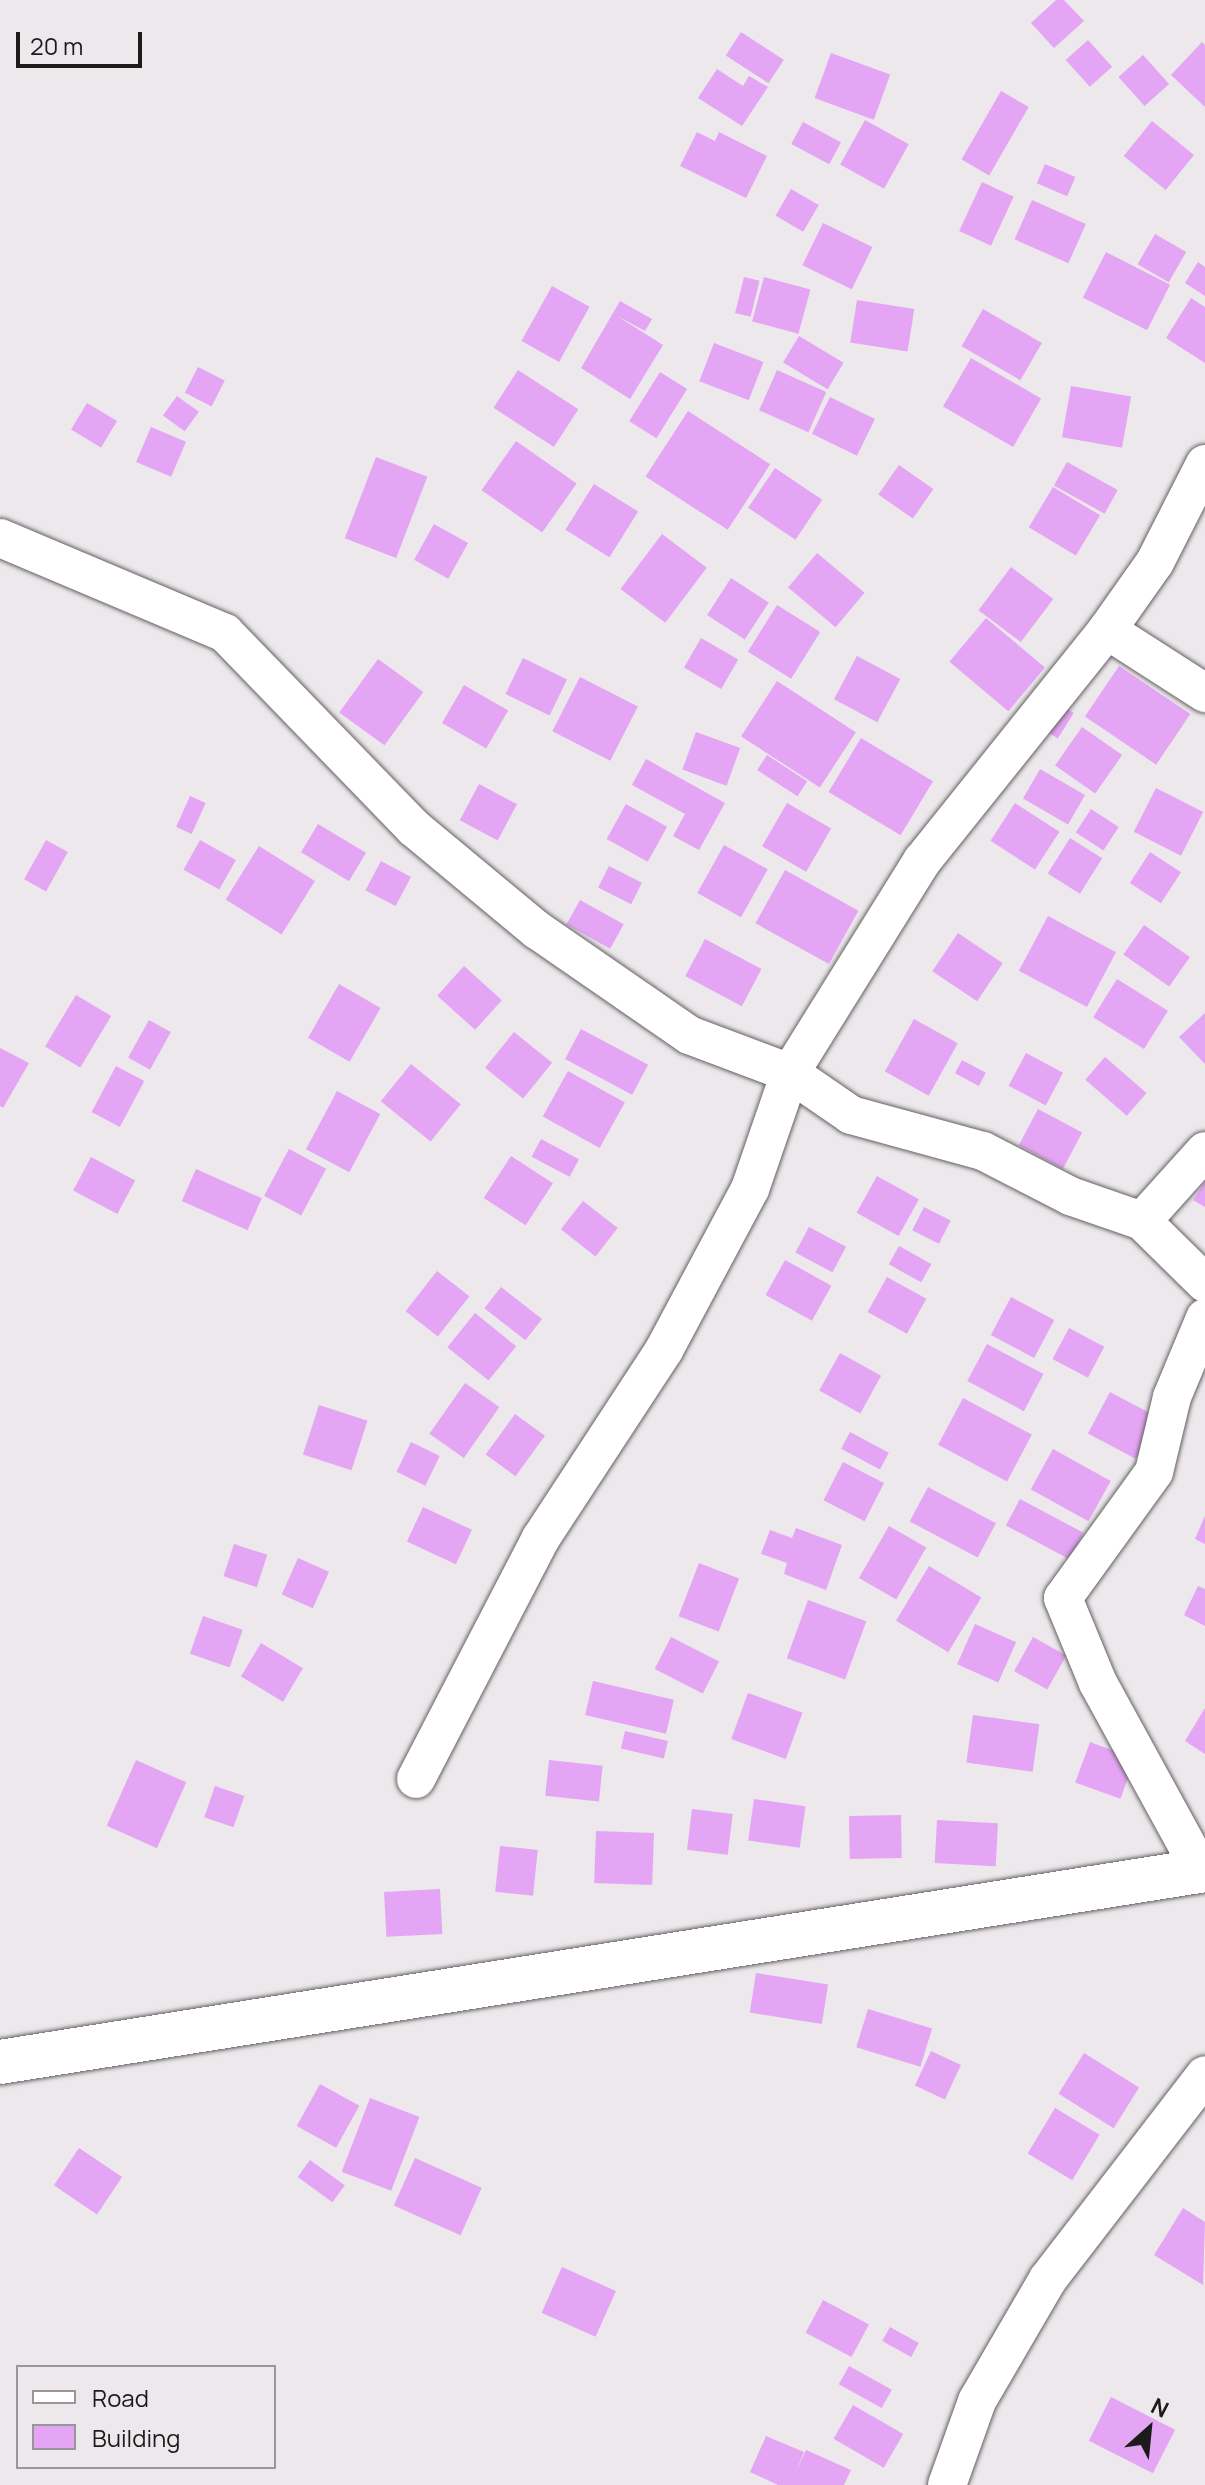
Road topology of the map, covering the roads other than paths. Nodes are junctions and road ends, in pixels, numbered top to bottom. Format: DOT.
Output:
graph roads {
  1 [pos="1205,464"];
  2 [pos="0,538"];
  3 [pos="1107,630"];
  4 [pos="1205,693"];
  5 [pos="790,1073"];
  6 [pos="1205,1151"];
  7 [pos="1142,1221"];
  8 [pos="1205,1283"];
  9 [pos="1205,1318"];
  10 [pos="416,1779"];
  11 [pos="1203,1871"];
  12 [pos="0,2062"];
  13 [pos="1205,2075"];
  14 [pos="947,2485"];
  1 -- 3 [label="street"];
  2 -- 5 [label="street"];
  3 -- 4 [label="street"];
  3 -- 5 [label="street"];
  5 -- 7 [label="street"];
  5 -- 10 [label="street"];
  6 -- 7 [label="street"];
  7 -- 8 [label="street"];
  9 -- 11 [label="street"];
  11 -- 12 [label="street"];
  13 -- 14 [label="street"];
}
